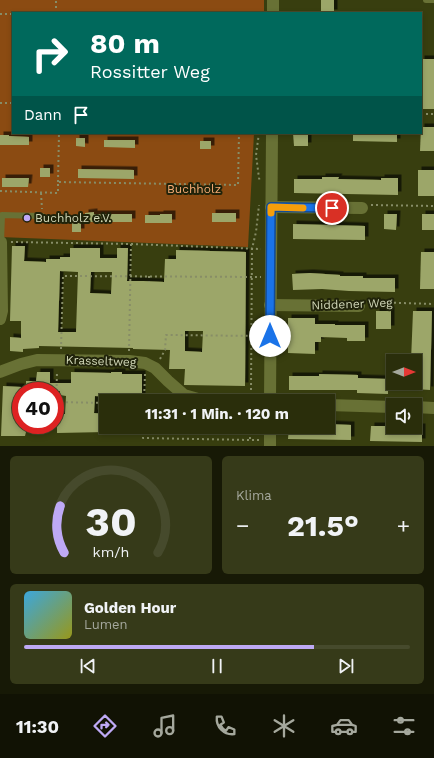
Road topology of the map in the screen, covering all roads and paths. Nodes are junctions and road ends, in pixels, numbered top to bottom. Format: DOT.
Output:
graph roads {
  1 [pos="56,0"];
  2 [pos="273,0"];
  3 [pos="426,0"];
  4 [pos="434,0"];
  5 [pos="56,12"];
  6 [pos="273,12"];
  7 [pos="0,14"];
  8 [pos="12,14"];
  9 [pos="0,103"];
  10 [pos="12,103"];
  11 [pos="422,114"];
  12 [pos="434,114"];
  13 [pos="59,134"];
  14 [pos="239,134"];
  15 [pos="272,134"];
  16 [pos="58,182"];
  17 [pos="0,191"];
  18 [pos="42,193"];
  19 [pos="265,206"];
  20 [pos="434,206"];
  21 [pos="362,208"];
  22 [pos="42,216"];
  23 [pos="4,242"];
  24 [pos="131,244"];
  25 [pos="252,249"];
  26 [pos="270,249"];
  27 [pos="130,276"];
  28 [pos="149,276"];
  29 [pos="252,277"];
  30 [pos="270,278"];
  31 [pos="149,282"];
  32 [pos="434,304"];
  33 [pos="270,305"];
  34 [pos="359,306"];
  35 [pos="0,319"];
  36 [pos="252,336"];
  37 [pos="270,336"];
  38 [pos="58,360"];
  39 [pos="129,361"];
  40 [pos="150,366"];
  41 [pos="0,372"];
  42 [pos="57,382"];
  43 [pos="145,394"];
  44 [pos="183,394"];
  45 [pos="250,394"];
  46 [pos="270,394"];
  47 [pos="64,402"];
  48 [pos="99,403"];
  49 [pos="335,405"];
  50 [pos="386,407"];
  51 [pos="422,407"];
  52 [pos="434,408"];
  53 [pos="143,434"];
  54 [pos="250,434"];
  55 [pos="250,440"];
  56 [pos="270,443"];
  1 -- 5 [label="path"];
  2 -- 6 [label="street"];
  3 -- 4 [label="lane"];
  7 -- 8 [label="path"];
  9 -- 10 [label="path"];
  11 -- 12 [label="path"];
  13 -- 16 [label="path"];
  14 -- 16 [label="path"];
  15 -- 19 [label="street"];
  16 -- 18 [label="path"];
  17 -- 18 [label="path"];
  18 -- 22 [label="path"];
  19 -- 21 [label="street"];
  19 -- 25 [label="path"];
  19 -- 26 [label="street"];
  20 -- 21 [label="path"];
  22 -- 23 [label="lane"];
  23 -- 24 [label="path"];
  23 -- 35 [label="street"];
  24 -- 25 [label="path"];
  24 -- 27 [label="path"];
  25 -- 26 [label="path"];
  25 -- 29 [label="path"];
  26 -- 30 [label="street"];
  27 -- 28 [label="path"];
  27 -- 38 [label="path"];
  27 -- 39 [label="path"];
  28 -- 29 [label="path"];
  28 -- 31 [label="path"];
  29 -- 30 [label="path"];
  29 -- 36 [label="path"];
  30 -- 33 [label="street"];
  32 -- 34 [label="path, Niddener Weg"];
  33 -- 34 [label="street, Niddener Weg"];
  33 -- 37 [label="street"];
  36 -- 37 [label="path"];
  36 -- 40 [label="path"];
  36 -- 45 [label="path"];
  37 -- 46 [label="street"];
  38 -- 39 [label="street, Krasseltweg"];
  38 -- 41 [label="street, Krasseltweg"];
  38 -- 42 [label="path"];
  39 -- 40 [label="street, Krasseltweg"];
  40 -- 43 [label="path"];
  40 -- 44 [label="street"];
  47 -- 48 [label="path"];
  49 -- 50 [label="street"];
  51 -- 52 [label="street"];
  53 -- 55 [label="path"];
  54 -- 55 [label="path"];
  55 -- 56 [label="path"];
}
